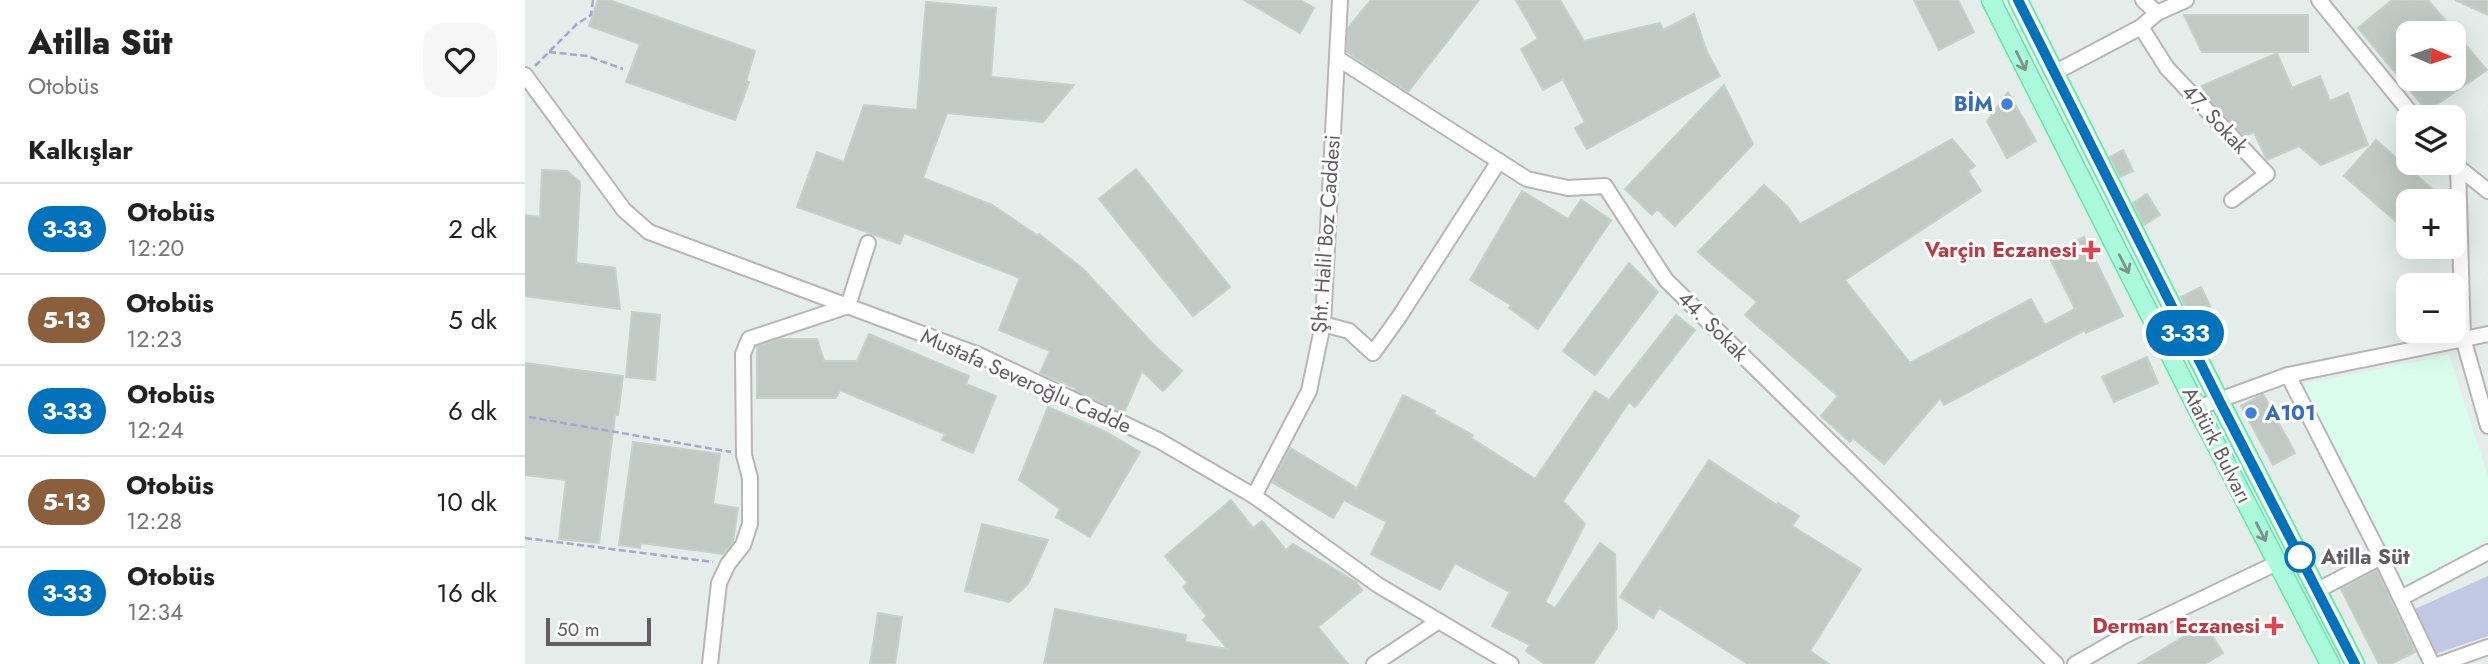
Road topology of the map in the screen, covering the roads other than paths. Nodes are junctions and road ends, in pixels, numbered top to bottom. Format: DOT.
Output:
graph roads {
  1 [pos="1340,0"];
  2 [pos="1991,0"];
  3 [pos="2018,0"];
  4 [pos="2143,0"];
  5 [pos="2186,0"];
  6 [pos="2319,0"];
  7 [pos="2157,13"];
  8 [pos="2141,26"];
  9 [pos="1337,58"];
  10 [pos="2054,74"];
  11 [pos="525,75"];
  12 [pos="2404,105"];
  13 [pos="1499,161"];
  14 [pos="2466,172"];
  15 [pos="2456,175"];
  16 [pos="2488,191"];
  17 [pos="2232,200"];
  18 [pos="868,243"];
  19 [pos="2460,273"];
  20 [pos="848,306"];
  21 [pos="1323,324"];
  22 [pos="2488,334"];
  23 [pos="2466,338"];
  24 [pos="2439,343"];
  25 [pos="2464,343"];
  26 [pos="2288,375"];
  27 [pos="2219,400"];
  28 [pos="2197,408"];
  29 [pos="2488,426"];
  30 [pos="1254,496"];
  31 [pos="2488,552"];
  32 [pos="2381,557"];
  33 [pos="2277,563"];
  34 [pos="2318,590"];
  35 [pos="2401,598"];
  36 [pos="1439,621"];
  37 [pos="2488,647"];
  38 [pos="710,664"];
  39 [pos="1374,664"];
  40 [pos="1511,664"];
  41 [pos="2056,664"];
  42 [pos="2075,664"];
  43 [pos="2330,664"];
  44 [pos="2355,664"];
  45 [pos="2432,664"];
  46 [pos="2440,664"];
  1 -- 9 [label="street, Şht. Halil Boz Caddesi"];
  2 -- 28 [label="main road, Atatürk Bulvarı, one-way"];
  3 -- 10 [label="main road, Atatürk Bulvarı"];
  4 -- 7 [label="street"];
  5 -- 7 [label="street"];
  6 -- 12 [label="street"];
  7 -- 8 [label="street"];
  8 -- 10 [label="street"];
  8 -- 17 [label="street, 47. Sokak"];
  9 -- 13 [label="street, 44. Sokak"];
  9 -- 21 [label="street, Şht. Halil Boz Caddesi"];
  10 -- 27 [label="main road, Atatürk Bulvarı"];
  11 -- 20 [label="street, Mustafa Severoğlu Cadde"];
  13 -- 21 [label="street"];
  13 -- 41 [label="street, 44. Sokak"];
  14 -- 16 [label="street"];
  15 -- 19 [label="street"];
  18 -- 20 [label="street"];
  20 -- 30 [label="street, Mustafa Severoğlu Cadde"];
  20 -- 38 [label="street"];
  21 -- 30 [label="street, Şht. Halil Boz Caddesi"];
  22 -- 23 [label="street"];
  24 -- 26 [label="street"];
  25 -- 29 [label="street"];
  26 -- 27 [label="street"];
  26 -- 32 [label="street"];
  27 -- 28 [label="street"];
  27 -- 34 [label="main road, Atatürk Bulvarı"];
  28 -- 33 [label="main road, Atatürk Bulvarı, one-way"];
  30 -- 36 [label="street, Mustafa Severoğlu Cadde"];
  31 -- 35 [label="street"];
  32 -- 34 [label="street"];
  32 -- 35 [label="street"];
  33 -- 42 [label="street"];
  33 -- 43 [label="main road, Atatürk Bulvarı"];
  34 -- 44 [label="main road, Atatürk Bulvarı"];
  35 -- 45 [label="street"];
  36 -- 39 [label="street"];
  36 -- 40 [label="street, Mustafa Severoğlu Cadde"];
  37 -- 46 [label="street"];
}
